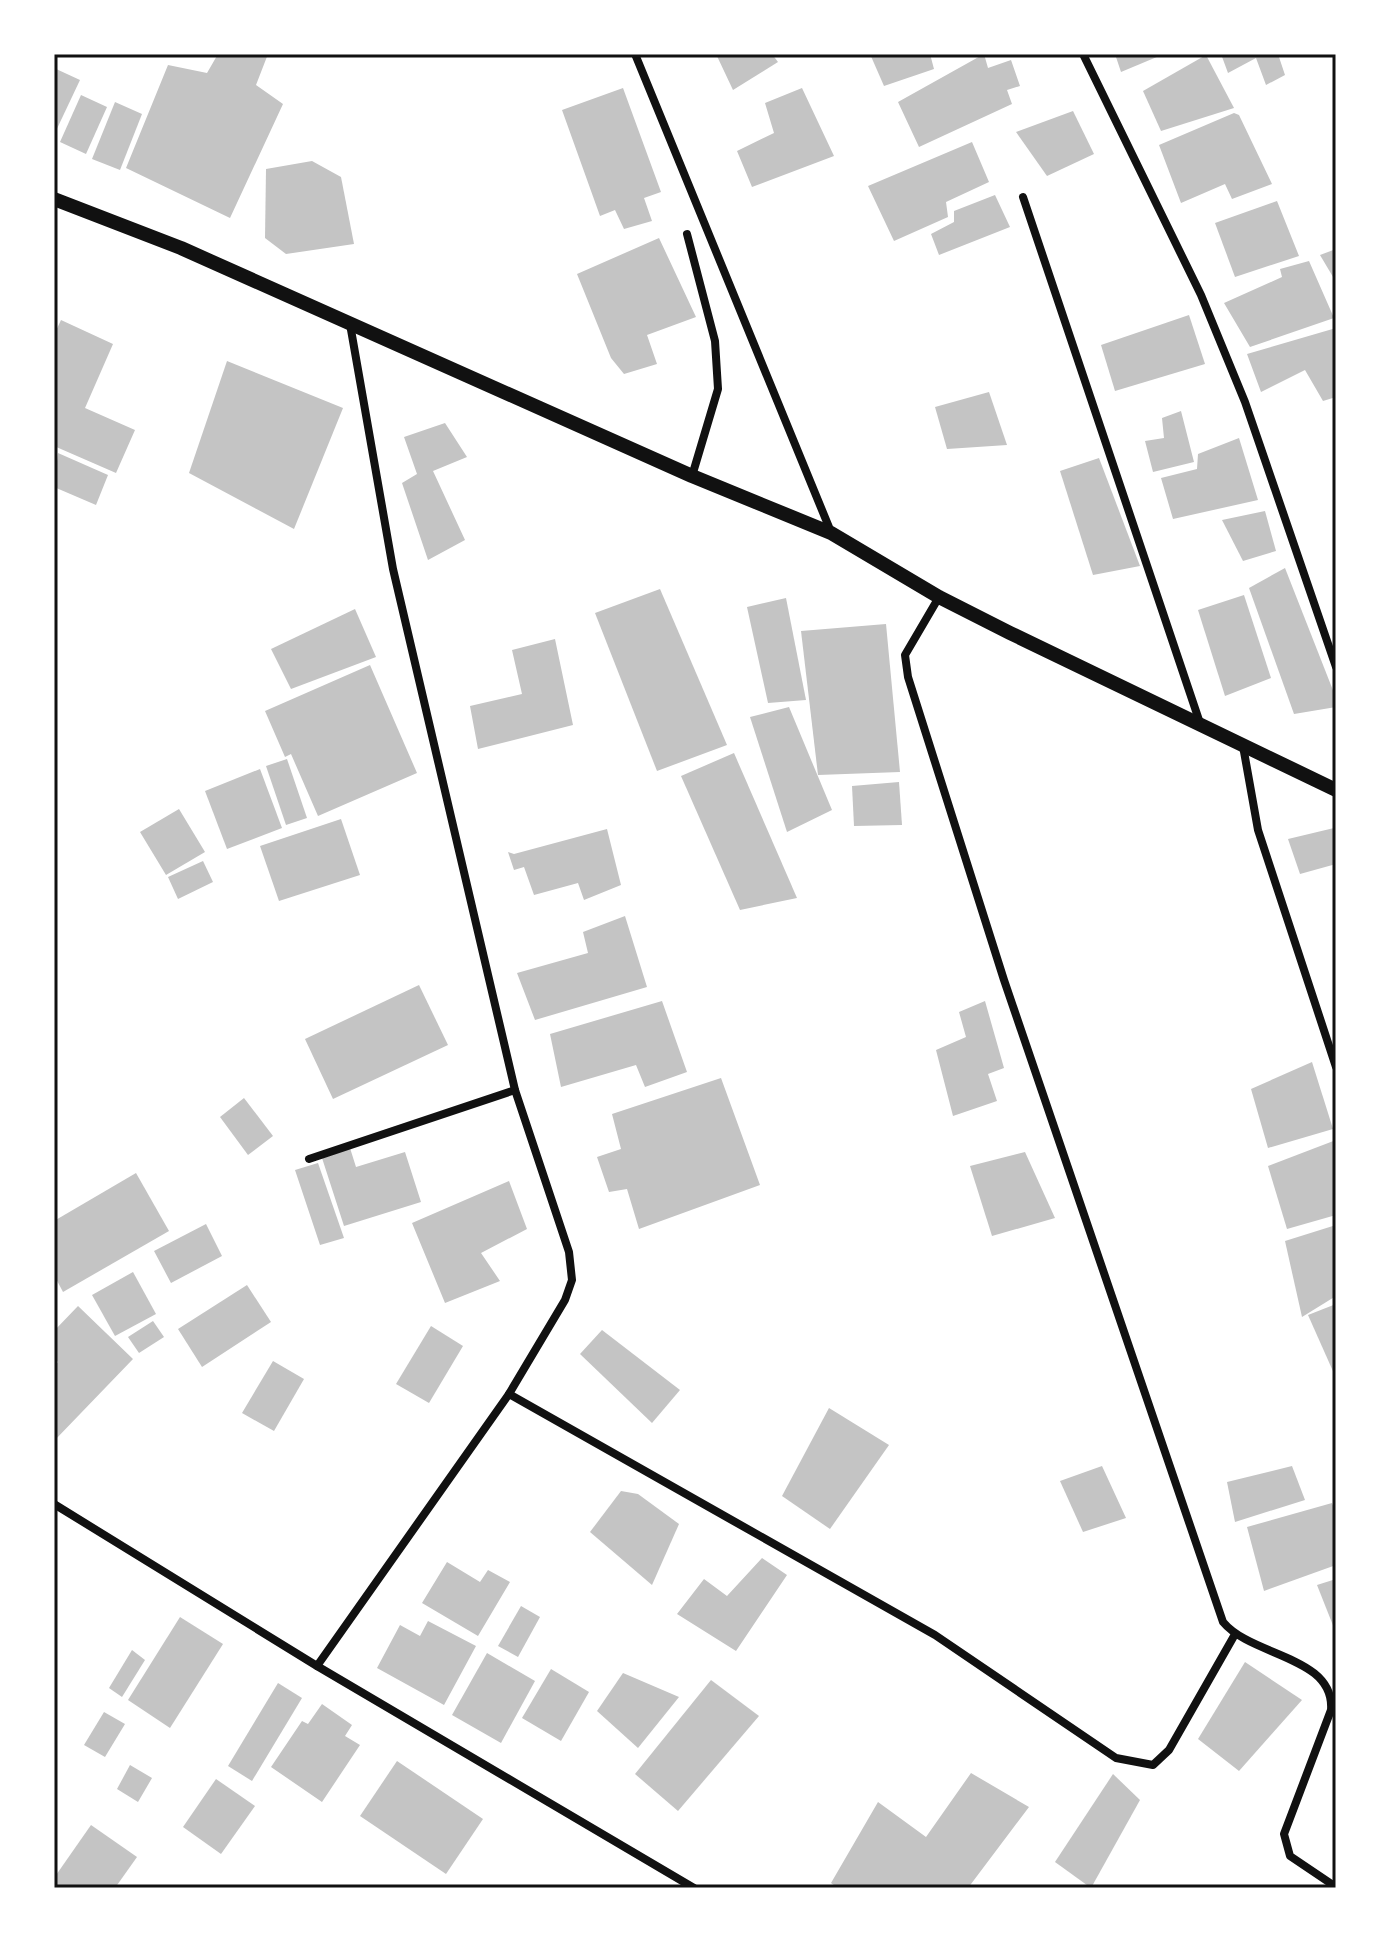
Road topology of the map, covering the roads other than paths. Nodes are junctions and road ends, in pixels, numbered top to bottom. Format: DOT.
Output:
graph roads {
  1 [pos="635,54"];
  2 [pos="1083,54"];
  3 [pos="1023,197"];
  4 [pos="54,199"];
  5 [pos="687,234"];
  6 [pos="350,324"];
  7 [pos="692,476"];
  8 [pos="831,533"];
  9 [pos="939,597"];
  10 [pos="1336,667"];
  11 [pos="1201,724"];
  12 [pos="1243,745"];
  13 [pos="1336,790"];
  14 [pos="1336,1067"];
  15 [pos="515,1090"];
  16 [pos="309,1159"];
  17 [pos="509,1394"];
  18 [pos="54,1504"];
  19 [pos="1234,1636"];
  20 [pos="317,1666"];
  21 [pos="1336,1887"];
  22 [pos="694,1888"];
  1 -- 8 [label="street"];
  2 -- 10 [label="street"];
  3 -- 11 [label="street"];
  4 -- 6 [label="street"];
  5 -- 7 [label="street"];
  6 -- 7 [label="street"];
  6 -- 15 [label="street"];
  7 -- 8 [label="street"];
  8 -- 9 [label="street"];
  9 -- 11 [label="street"];
  9 -- 19 [label="street"];
  11 -- 12 [label="street"];
  12 -- 13 [label="street"];
  12 -- 14 [label="street"];
  15 -- 16 [label="street"];
  15 -- 17 [label="street"];
  17 -- 19 [label="street"];
  17 -- 20 [label="street"];
  18 -- 20 [label="street"];
  19 -- 21 [label="street"];
  20 -- 22 [label="street"];
}
